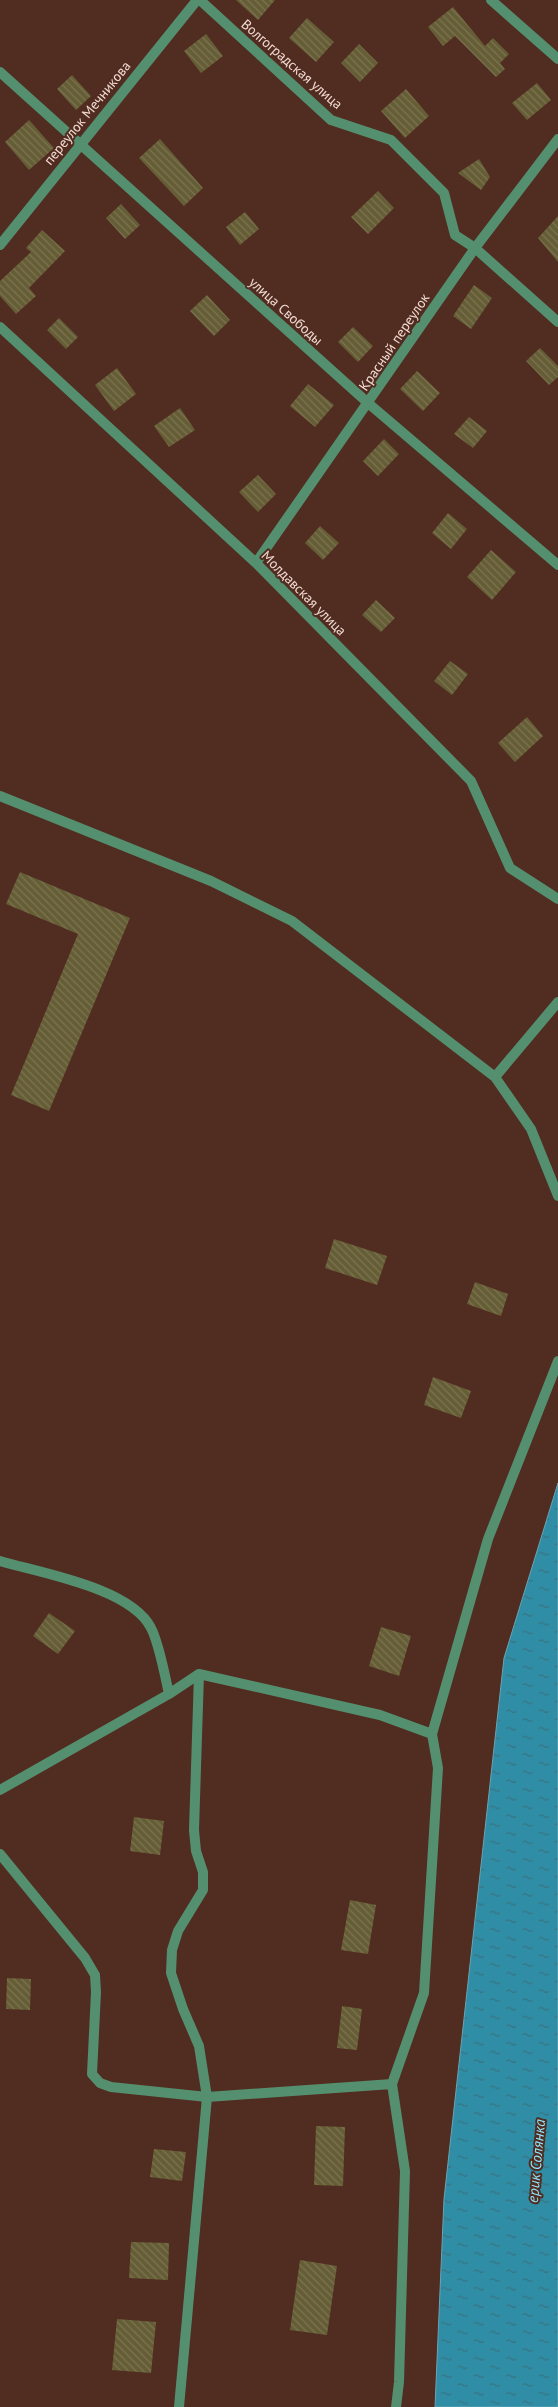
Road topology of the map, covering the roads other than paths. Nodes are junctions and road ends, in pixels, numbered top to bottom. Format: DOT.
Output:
graph roads {
  1 [pos="198,0"];
  2 [pos="491,0"];
  3 [pos="558,59"];
  4 [pos="0,72"];
  5 [pos="558,140"];
  6 [pos="80,144"];
  7 [pos="0,245"];
  8 [pos="475,248"];
  9 [pos="558,322"];
  10 [pos="0,327"];
  11 [pos="368,403"];
  12 [pos="256,563"];
  13 [pos="558,565"];
  14 [pos="0,796"];
  15 [pos="558,899"];
  16 [pos="558,1002"];
  17 [pos="495,1077"];
  18 [pos="558,1196"];
  19 [pos="558,1361"];
  20 [pos="0,1562"];
  21 [pos="200,1674"];
  22 [pos="170,1694"];
  23 [pos="432,1734"];
  24 [pos="0,1790"];
  25 [pos="0,1854"];
  26 [pos="392,2084"];
  27 [pos="207,2097"];
  28 [pos="179,2407"];
  29 [pos="396,2407"];
  1 -- 6 [label="street, переулок Мечникова"];
  1 -- 8 [label="street, Волгоградская улица"];
  2 -- 3 [label="street"];
  4 -- 6 [label="street, улица Свободы"];
  5 -- 8 [label="street, Красный переулок"];
  6 -- 7 [label="street, переулок Мечникова"];
  6 -- 11 [label="street, улица Свободы"];
  8 -- 9 [label="street, Волгоградская улица"];
  8 -- 11 [label="street, Красный переулок"];
  10 -- 12 [label="street, Молдавская улица"];
  11 -- 12 [label="street, Красный переулок"];
  11 -- 13 [label="street, улица Свободы"];
  12 -- 15 [label="street, Молдавская улица"];
  14 -- 17 [label="street"];
  16 -- 17 [label="street"];
  17 -- 18 [label="street"];
  19 -- 23 [label="street"];
  20 -- 22 [label="street"];
  21 -- 22 [label="street"];
  21 -- 23 [label="street"];
  21 -- 27 [label="street"];
  22 -- 24 [label="street"];
  23 -- 26 [label="street"];
  25 -- 27 [label="street"];
  26 -- 27 [label="street"];
  26 -- 29 [label="street"];
  27 -- 28 [label="street"];
}
